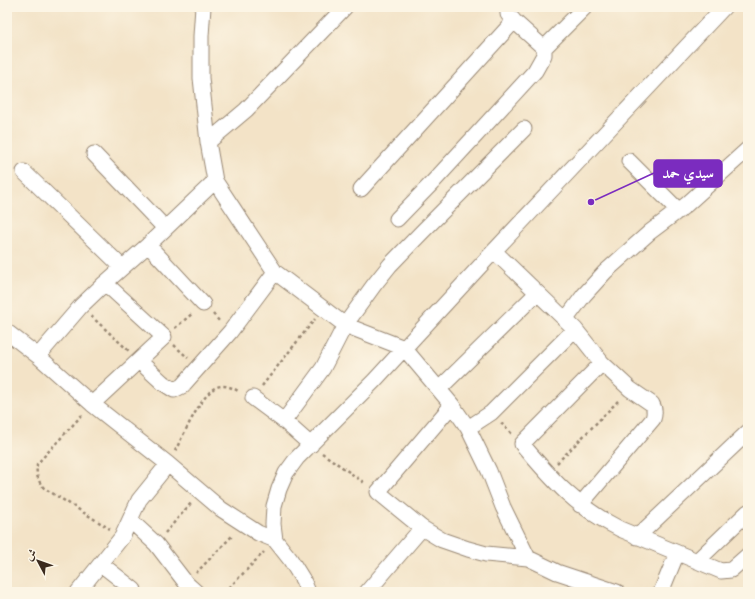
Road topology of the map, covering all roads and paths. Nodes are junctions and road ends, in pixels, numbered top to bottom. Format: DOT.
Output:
graph roads {
  1 [pos="203,7"];
  2 [pos="345,7"];
  3 [pos="585,7"];
  4 [pos="724,7"];
  5 [pos="511,14"];
  6 [pos="544,48"];
  7 [pos="524,129"];
  8 [pos="208,142"];
  9 [pos="748,149"];
  10 [pos="94,154"];
  11 [pos="629,162"];
  12 [pos="24,172"];
  13 [pos="215,181"];
  14 [pos="361,189"];
  15 [pos="679,211"];
  16 [pos="397,219"];
  17 [pos="165,228"];
  18 [pos="148,245"];
  19 [pos="494,251"];
  20 [pos="122,267"];
  21 [pos="275,272"];
  22 [pos="105,283"];
  23 [pos="537,293"];
  24 [pos="204,304"];
  25 [pos="81,306"];
  26 [pos="323,309"];
  27 [pos="570,324"];
  28 [pos="346,325"];
  29 [pos="7,332"];
  30 [pos="230,332"];
  31 [pos="164,337"];
  32 [pos="404,348"];
  33 [pos="38,356"];
  34 [pos="139,361"];
  35 [pos="602,363"];
  36 [pos="199,367"];
  37 [pos="630,389"];
  38 [pos="439,390"];
  39 [pos="252,398"];
  40 [pos="92,404"];
  41 [pos="452,405"];
  42 [pos="491,413"];
  43 [pos="284,421"];
  44 [pos="468,428"];
  45 [pos="748,432"];
  46 [pos="522,444"];
  47 [pos="310,445"];
  48 [pos="168,464"];
  49 [pos="547,473"];
  50 [pos="378,492"];
  51 [pos="201,493"];
  52 [pos="580,505"];
  53 [pos="748,512"];
  54 [pos="130,520"];
  55 [pos="243,524"];
  56 [pos="422,528"];
  57 [pos="122,537"];
  58 [pos="637,537"];
  59 [pos="276,540"];
  60 [pos="156,544"];
  61 [pos="677,553"];
  62 [pos="748,555"];
  63 [pos="528,558"];
  64 [pos="697,561"];
  65 [pos="101,564"];
  66 [pos="191,588"];
  67 [pos="597,589"];
  68 [pos="78,592"];
  69 [pos="132,592"];
  70 [pos="226,592"];
  71 [pos="308,592"];
  72 [pos="367,592"];
  73 [pos="617,592"];
  74 [pos="661,592"];
  1 -- 8 [label="street"];
  2 -- 8 [label="street"];
  3 -- 6 [label="street"];
  4 -- 19 [label="street"];
  5 -- 6 [label="street"];
  5 -- 14 [label="street"];
  6 -- 16 [label="street"];
  7 -- 28 [label="street"];
  8 -- 13 [label="street"];
  9 -- 15 [label="street"];
  10 -- 17 [label="street"];
  11 -- 15 [label="street"];
  12 -- 20 [label="street"];
  13 -- 17 [label="street"];
  13 -- 21 [label="street"];
  15 -- 27 [label="street"];
  17 -- 18 [label="street"];
  18 -- 20 [label="street"];
  18 -- 24 [label="street"];
  19 -- 23 [label="street"];
  19 -- 32 [label="street"];
  20 -- 22 [label="street"];
  21 -- 26 [label="street"];
  21 -- 30 [label="street"];
  22 -- 25 [label="street"];
  22 -- 31 [label="street"];
  23 -- 27 [label="street"];
  23 -- 38 [label="street"];
  24 -- 30 [label="path"];
  24 -- 31 [label="path"];
  25 -- 33 [label="street"];
  25 -- 34 [label="path"];
  26 -- 28 [label="street"];
  26 -- 39 [label="path"];
  27 -- 35 [label="street"];
  27 -- 42 [label="street"];
  28 -- 32 [label="street"];
  28 -- 43 [label="street"];
  29 -- 33 [label="street"];
  30 -- 36 [label="street"];
  31 -- 34 [label="street"];
  31 -- 36 [label="path"];
  32 -- 38 [label="street"];
  32 -- 47 [label="street"];
  33 -- 40 [label="street"];
  34 -- 36 [label="street"];
  34 -- 40 [label="street"];
  35 -- 37 [label="street"];
  35 -- 46 [label="street"];
  37 -- 49 [label="path"];
  37 -- 52 [label="street"];
  38 -- 41 [label="street"];
  39 -- 43 [label="street"];
  39 -- 48 [label="path"];
  40 -- 48 [label="street"];
  40 -- 57 [label="path"];
  41 -- 44 [label="street"];
  41 -- 50 [label="street"];
  42 -- 44 [label="street"];
  42 -- 46 [label="path"];
  43 -- 47 [label="street"];
  44 -- 63 [label="street"];
  45 -- 58 [label="street"];
  46 -- 49 [label="street"];
  47 -- 50 [label="path"];
  47 -- 59 [label="street"];
  48 -- 51 [label="street"];
  48 -- 54 [label="street"];
  49 -- 52 [label="street"];
  50 -- 56 [label="street"];
  51 -- 55 [label="street"];
  51 -- 60 [label="path"];
  52 -- 58 [label="street"];
  53 -- 64 [label="street"];
  54 -- 57 [label="street"];
  54 -- 60 [label="street"];
  55 -- 59 [label="street"];
  55 -- 66 [label="path"];
  56 -- 63 [label="street"];
  56 -- 72 [label="street"];
  57 -- 65 [label="street"];
  58 -- 61 [label="street"];
  59 -- 70 [label="path"];
  59 -- 71 [label="street"];
  60 -- 66 [label="street"];
  61 -- 64 [label="street"];
  61 -- 74 [label="street"];
  62 -- 64 [label="street"];
  63 -- 67 [label="street"];
  65 -- 68 [label="street"];
  65 -- 69 [label="street"];
  67 -- 73 [label="street"];
}
